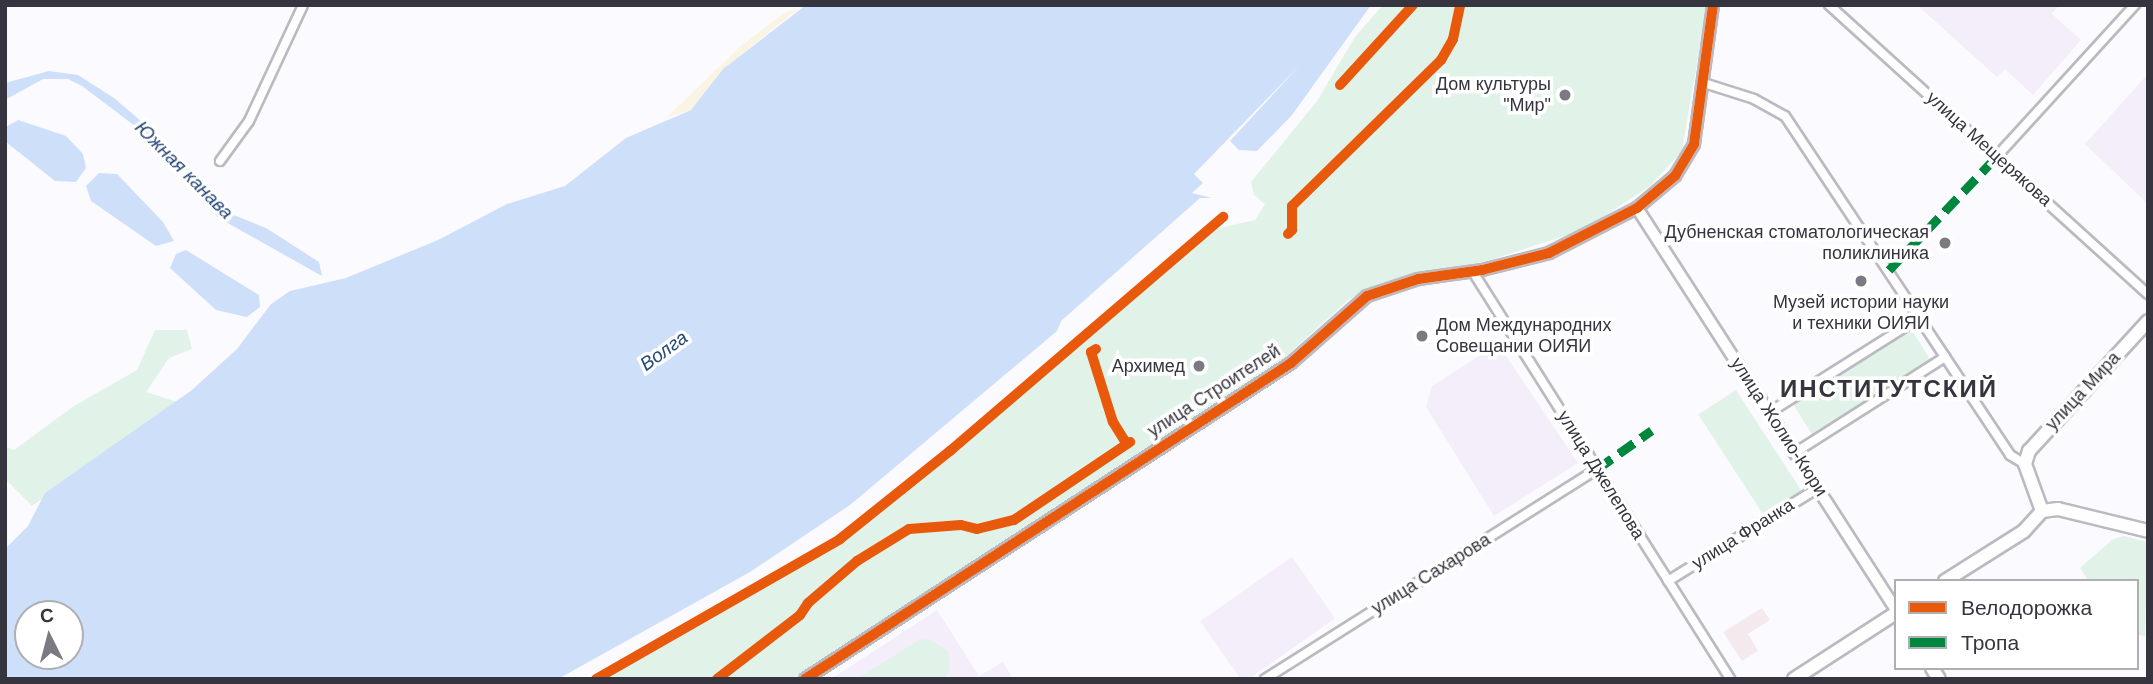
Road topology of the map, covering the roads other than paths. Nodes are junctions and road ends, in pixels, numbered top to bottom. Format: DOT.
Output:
graph roads {
  1 [pos="303,5"];
  2 [pos="1713,5"];
  3 [pos="1829,5"];
  4 [pos="2135,5"];
  5 [pos="1704,83"];
  6 [pos="1997,156"];
  7 [pos="220,161"];
  8 [pos="1637,208"];
  9 [pos="1473,272"];
  10 [pos="2148,294"];
  11 [pos="1919,318"];
  12 [pos="2148,321"];
  13 [pos="1945,357"];
  14 [pos="1770,412"];
  15 [pos="1796,452"];
  16 [pos="2025,464"];
  17 [pos="1597,469"];
  18 [pos="1818,488"];
  19 [pos="2042,510"];
  20 [pos="2148,531"];
  21 [pos="1948,579"];
  22 [pos="1668,581"];
  23 [pos="1894,608"];
  24 [pos="1894,612"];
  25 [pos="805,679"];
  26 [pos="1265,679"];
  27 [pos="1730,679"];
  28 [pos="1794,679"];
  1 -- 7 [label="street"];
  2 -- 5 [label="street, улица Строителей"];
  3 -- 6 [label="street, улица Мещерякова"];
  4 -- 6 [label="street"];
  5 -- 8 [label="street, улица Строителей"];
  5 -- 11 [label="street"];
  6 -- 10 [label="street, улица Мещерякова"];
  8 -- 9 [label="street, улица Строителей"];
  8 -- 14 [label="street, улица Жолио-Кюри"];
  9 -- 17 [label="street, улица Джелепова"];
  9 -- 25 [label="street, улица Строителей"];
  11 -- 13 [label="street"];
  11 -- 14 [label="street"];
  12 -- 16 [label="main road, улица Мира"];
  13 -- 15 [label="street"];
  13 -- 16 [label="street"];
  14 -- 15 [label="street, улица Жолио-Кюри"];
  15 -- 18 [label="street, улица Жолио-Кюри"];
  16 -- 19 [label="main road"];
  17 -- 22 [label="street, улица Джелепова"];
  17 -- 26 [label="street, улица Сахарова"];
  18 -- 22 [label="street, улица Франка"];
  18 -- 23 [label="street, улица Жолио-Кюри"];
  19 -- 20 [label="main road"];
  19 -- 21 [label="main road"];
  22 -- 27 [label="street, улица Джелепова"];
  24 -- 28 [label="main road"];
}
